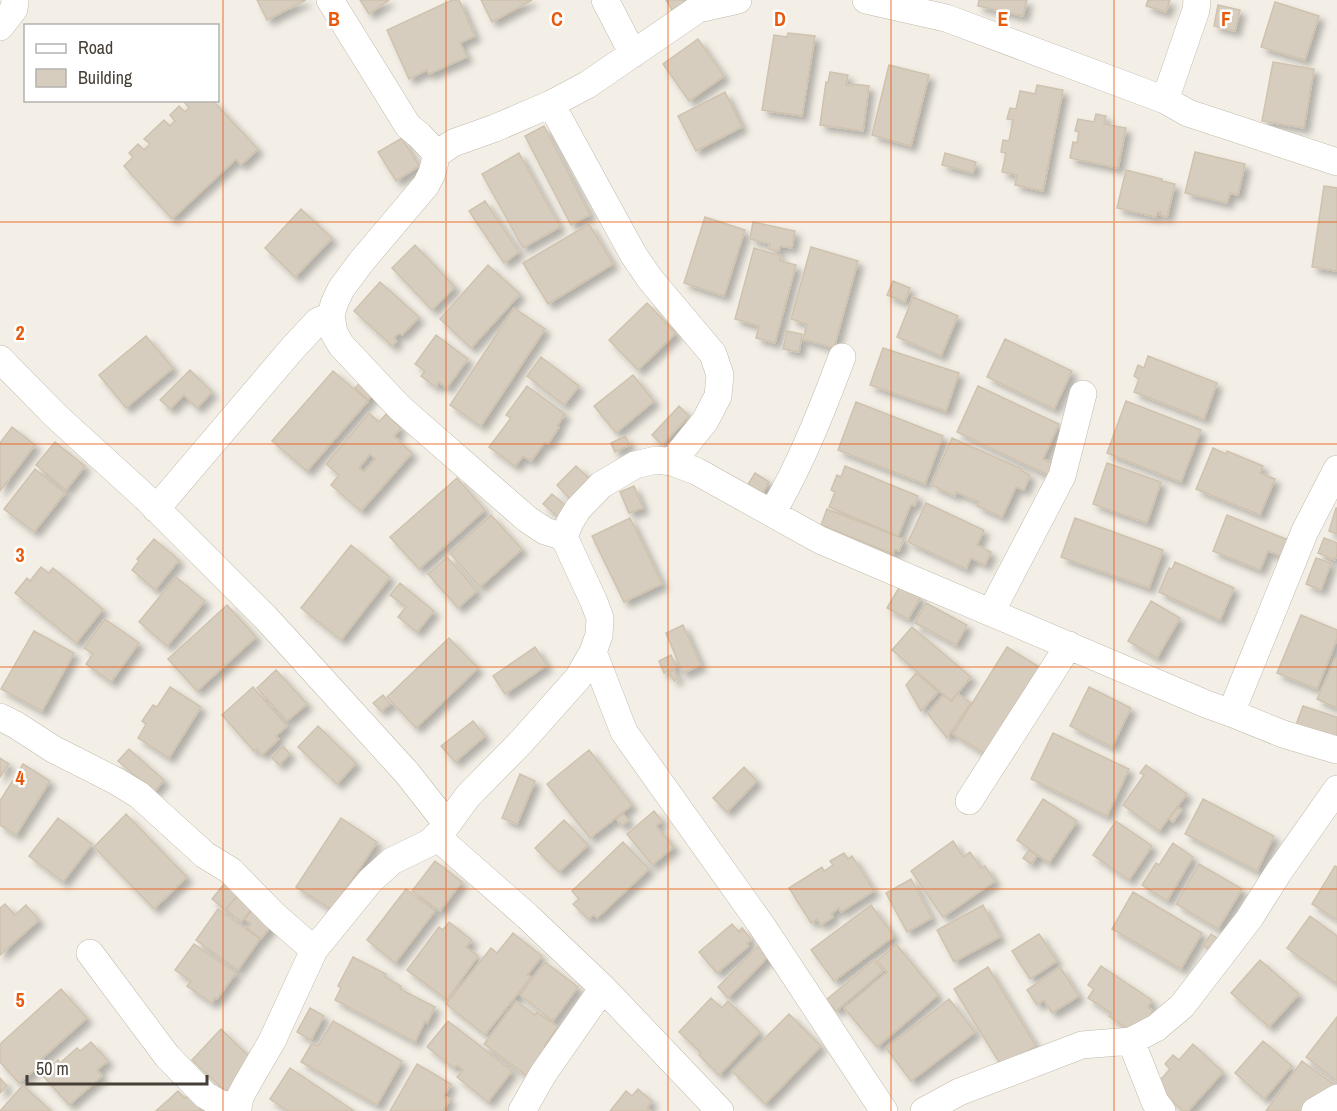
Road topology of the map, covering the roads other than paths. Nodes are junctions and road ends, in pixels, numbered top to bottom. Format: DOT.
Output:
graph roads {
  1 [pos="15,0"];
  2 [pos="330,0"];
  3 [pos="605,0"];
  4 [pos="738,0"];
  5 [pos="866,0"];
  6 [pos="1197,0"];
  7 [pos="948,9"];
  8 [pos="0,27"];
  9 [pos="633,54"];
  10 [pos="1165,100"];
  11 [pos="551,104"];
  12 [pos="436,154"];
  13 [pos="1337,162"];
  14 [pos="331,316"];
  15 [pos="842,357"];
  16 [pos="0,359"];
  17 [pos="1083,394"];
  18 [pos="672,462"];
  19 [pos="1337,469"];
  20 [pos="156,509"];
  21 [pos="772,513"];
  22 [pos="564,537"];
  23 [pos="991,612"];
  24 [pos="1069,645"];
  25 [pos="592,652"];
  26 [pos="1231,713"];
  27 [pos="0,717"];
  28 [pos="1337,750"];
  29 [pos="1337,789"];
  30 [pos="969,801"];
  31 [pos="442,830"];
  32 [pos="314,950"];
  33 [pos="90,953"];
  34 [pos="603,988"];
  35 [pos="1131,1041"];
  36 [pos="1337,1098"];
  37 [pos="239,1110"];
  38 [pos="522,1111"];
  39 [pos="720,1111"];
  40 [pos="884,1111"];
  41 [pos="924,1111"];
  42 [pos="1162,1111"];
  43 [pos="1315,1111"];
  1 -- 8 [label="street"];
  2 -- 12 [label="street"];
  3 -- 9 [label="street"];
  4 -- 9 [label="street"];
  5 -- 7 [label="street"];
  6 -- 10 [label="street"];
  7 -- 10 [label="street"];
  9 -- 11 [label="street"];
  10 -- 13 [label="street"];
  11 -- 12 [label="street"];
  11 -- 18 [label="street"];
  12 -- 14 [label="street"];
  14 -- 20 [label="street"];
  14 -- 22 [label="street"];
  15 -- 21 [label="street"];
  16 -- 20 [label="street"];
  17 -- 23 [label="street"];
  18 -- 21 [label="street"];
  18 -- 22 [label="street"];
  19 -- 26 [label="street"];
  20 -- 31 [label="street"];
  21 -- 23 [label="street"];
  22 -- 25 [label="street"];
  23 -- 24 [label="street"];
  24 -- 26 [label="street"];
  24 -- 30 [label="street"];
  25 -- 31 [label="street"];
  25 -- 40 [label="street"];
  26 -- 28 [label="street"];
  27 -- 32 [label="street"];
  29 -- 35 [label="street"];
  31 -- 32 [label="street"];
  31 -- 34 [label="street"];
  32 -- 37 [label="street"];
  33 -- 37 [label="street"];
  34 -- 38 [label="street"];
  34 -- 39 [label="street"];
  35 -- 41 [label="street"];
  35 -- 42 [label="street"];
  36 -- 43 [label="street"];
}
